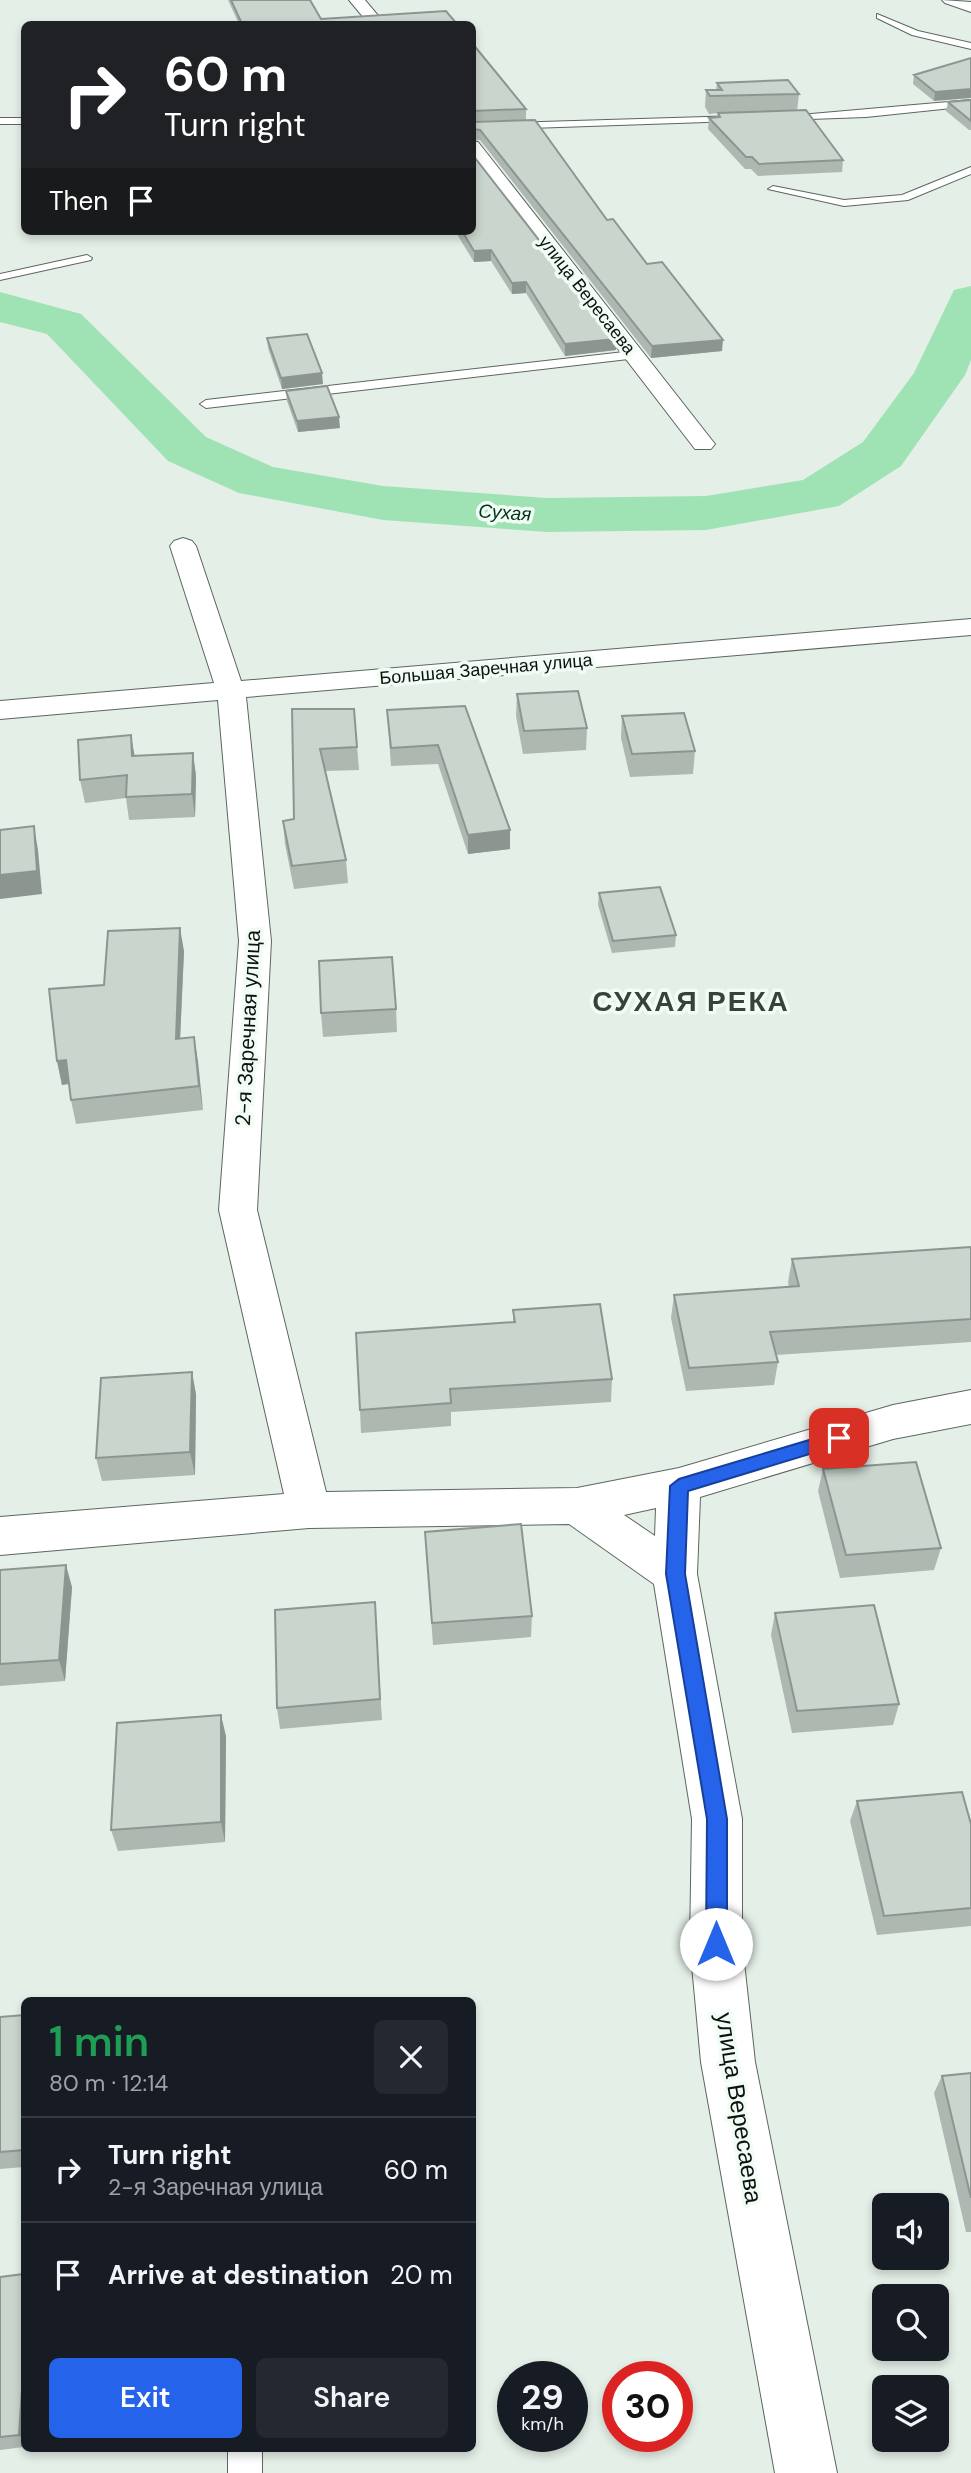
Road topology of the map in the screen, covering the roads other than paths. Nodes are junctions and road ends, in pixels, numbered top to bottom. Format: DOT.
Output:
graph roads {
  1 [pos="357,0"];
  2 [pos="950,0"];
  3 [pos="971,6"];
  4 [pos="880,16"];
  5 [pos="374,21"];
  6 [pos="971,46"];
  7 [pos="970,104"];
  8 [pos="771,117"];
  9 [pos="744,118"];
  10 [pos="0,121"];
  11 [pos="21,121"];
  12 [pos="476,127"];
  13 [pos="476,151"];
  14 [pos="971,170"];
  15 [pos="773,188"];
  16 [pos="87,258"];
  17 [pos="0,277"];
  18 [pos="633,355"];
  19 [pos="206,404"];
  20 [pos="703,444"];
  21 [pos="183,546"];
  22 [pos="971,627"];
  23 [pos="230,692"];
  24 [pos="0,710"];
  25 [pos="971,1407"];
  26 [pos="679,1486"];
  27 [pos="577,1506"];
  28 [pos="309,1510"];
  29 [pos="0,1536"];
  30 [pos="676,1574"];
  31 [pos="245,2452"];
  32 [pos="245,2473"];
  33 [pos="806,2473"];
  1 -- 5 [label="street"];
  2 -- 3 [label="street"];
  4 -- 6 [label="lane"];
  7 -- 8 [label="lane"];
  9 -- 12 [label="lane"];
  10 -- 11 [label="lane"];
  13 -- 18 [label="street, улица Вересаева"];
  14 -- 15 [label="lane"];
  16 -- 17 [label="lane"];
  18 -- 19 [label="lane"];
  18 -- 20 [label="street, улица Вересаева"];
  21 -- 23 [label="street, 2-я Заречная улица"];
  22 -- 23 [label="street, Большая Заречная улица"];
  23 -- 24 [label="street, Большая Заречная улица"];
  23 -- 28 [label="street, 2-я Заречная улица"];
  25 -- 26 [label="street"];
  26 -- 27 [label="street"];
  26 -- 30 [label="street, улица Вересаева"];
  27 -- 28 [label="street"];
  27 -- 30 [label="street"];
  28 -- 29 [label="street"];
  30 -- 33 [label="street, улица Вересаева"];
  31 -- 32 [label="lane"];
}
